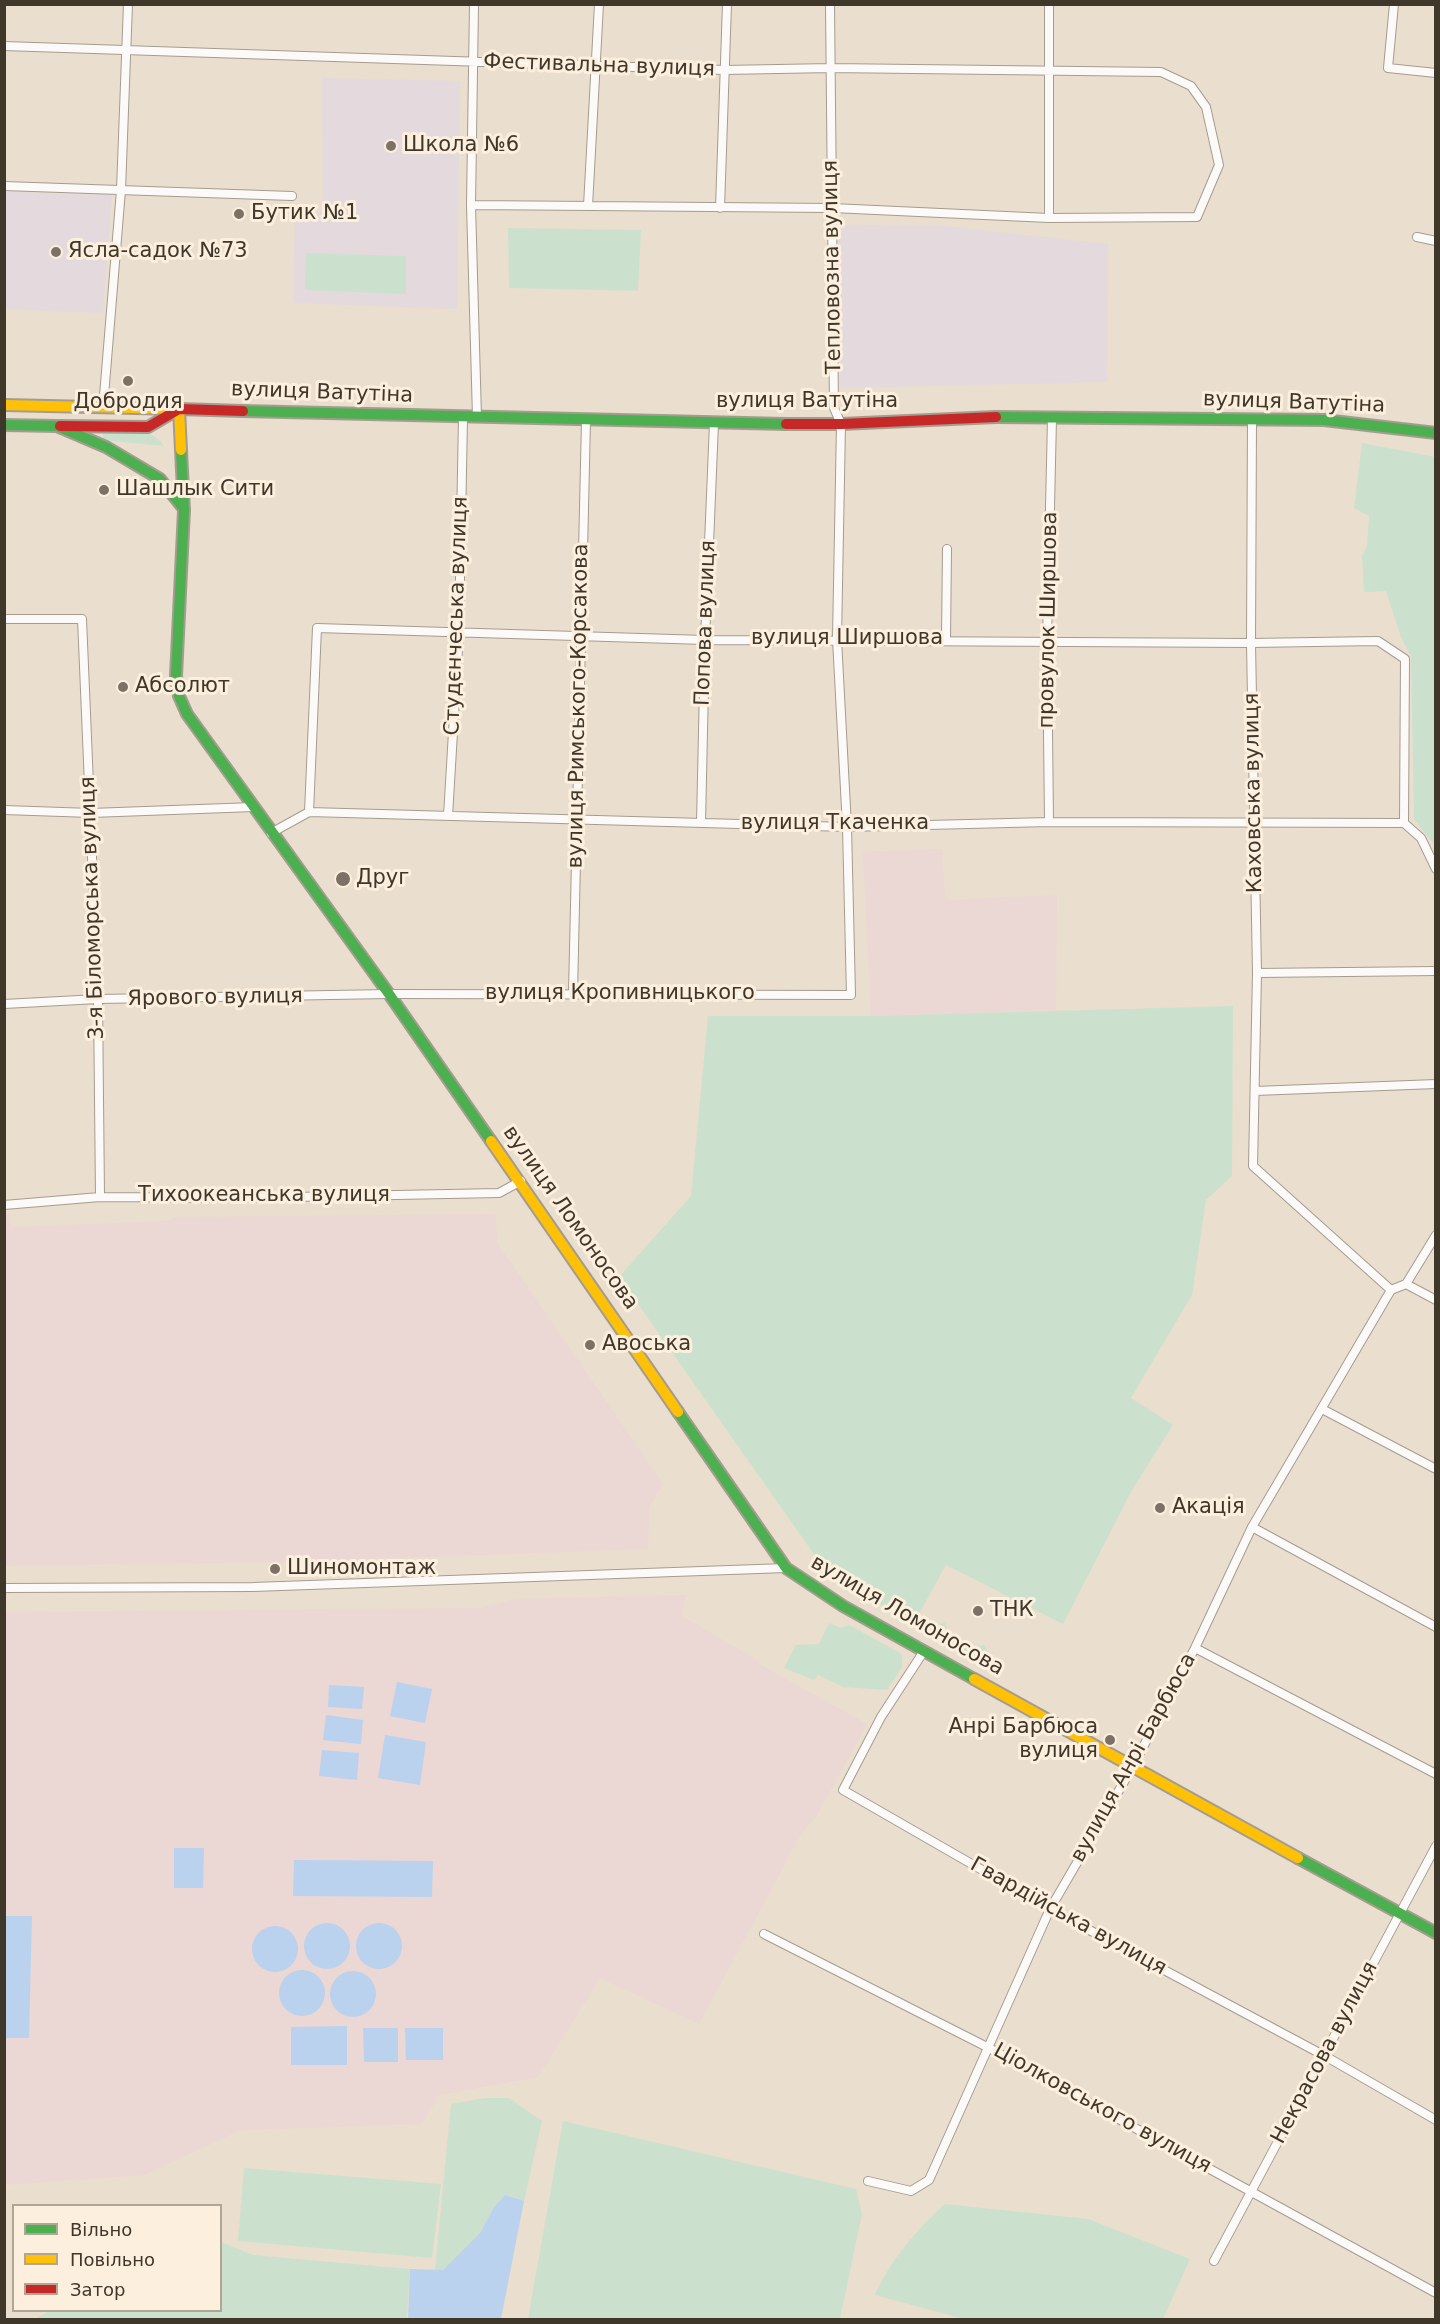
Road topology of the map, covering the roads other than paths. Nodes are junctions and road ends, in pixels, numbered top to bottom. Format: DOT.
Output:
graph roads {
  1 [pos="128,4"];
  2 [pos="474,4"];
  3 [pos="599,4"];
  4 [pos="727,4"];
  5 [pos="830,4"];
  6 [pos="1049,4"];
  7 [pos="1394,4"];
  8 [pos="4,46"];
  9 [pos="126,50"];
  10 [pos="473,63"];
  11 [pos="597,65"];
  12 [pos="831,68"];
  13 [pos="724,70"];
  14 [pos="1049,72"];
  15 [pos="1436,73"];
  16 [pos="4,186"];
  17 [pos="120,190"];
  18 [pos="292,196"];
  19 [pos="471,205"];
  20 [pos="588,206"];
  21 [pos="720,208"];
  22 [pos="832,208"];
  23 [pos="1049,218"];
  24 [pos="1417,237"];
  25 [pos="1436,241"];
  26 [pos="4,405"];
  27 [pos="103,408"];
  28 [pos="179,409"];
  29 [pos="463,417"];
  30 [pos="477,417"];
  31 [pos="1052,418"];
  32 [pos="1252,419"];
  33 [pos="586,420"];
  34 [pos="714,423"];
  35 [pos="841,424"];
  36 [pos="4,425"];
  37 [pos="57,426"];
  38 [pos="1436,433"];
  39 [pos="184,510"];
  40 [pos="947,549"];
  41 [pos="4,619"];
  42 [pos="459,632"];
  43 [pos="582,635"];
  44 [pos="705,639"];
  45 [pos="837,639"];
  46 [pos="946,639"];
  47 [pos="1047,641"];
  48 [pos="1251,643"];
  49 [pos="254,807"];
  50 [pos="4,810"];
  51 [pos="309,812"];
  52 [pos="91,813"];
  53 [pos="448,816"];
  54 [pos="576,820"];
  55 [pos="1049,822"];
  56 [pos="1256,822"];
  57 [pos="701,823"];
  58 [pos="1404,824"];
  59 [pos="847,827"];
  60 [pos="271,833"];
  61 [pos="1436,869"];
  62 [pos="1436,971"];
  63 [pos="1257,973"];
  64 [pos="573,993"];
  65 [pos="389,994"];
  66 [pos="851,995"];
  67 [pos="98,999"];
  68 [pos="4,1004"];
  69 [pos="1436,1084"];
  70 [pos="1255,1091"];
  71 [pos="520,1181"];
  72 [pos="100,1197"];
  73 [pos="4,1205"];
  74 [pos="1436,1235"];
  75 [pos="1406,1284"];
  76 [pos="1391,1290"];
  77 [pos="1436,1300"];
  78 [pos="1323,1409"];
  79 [pos="1436,1469"];
  80 [pos="1252,1527"];
  81 [pos="786,1568"];
  82 [pos="4,1588"];
  83 [pos="1436,1627"];
  84 [pos="1195,1648"];
  85 [pos="924,1650"];
  86 [pos="1132,1768"];
  87 [pos="1436,1774"];
  88 [pos="1436,1846"];
  89 [pos="1050,1909"];
  90 [pos="1400,1913"];
  91 [pos="1436,1933"];
  92 [pos="764,1934"];
  93 [pos="989,2048"];
  94 [pos="1324,2056"];
  95 [pos="1436,2120"];
  96 [pos="868,2181"];
  97 [pos="1250,2190"];
  98 [pos="1214,2261"];
  99 [pos="1436,2293"];
  1 -- 9 [label="street"];
  2 -- 10 [label="street"];
  3 -- 11 [label="street"];
  4 -- 13 [label="street"];
  5 -- 12 [label="street, Тепловозна вулиця"];
  6 -- 14 [label="street"];
  7 -- 15 [label="street"];
  8 -- 9 [label="street, Фестивальна вулиця"];
  9 -- 10 [label="street, Фестивальна вулиця"];
  9 -- 17 [label="street"];
  10 -- 11 [label="street, Фестивальна вулиця"];
  10 -- 19 [label="street"];
  11 -- 13 [label="street, Фестивальна вулиця"];
  11 -- 20 [label="street"];
  12 -- 13 [label="street, Фестивальна вулиця"];
  12 -- 14 [label="street, Фестивальна вулиця"];
  12 -- 22 [label="street, Тепловозна вулиця"];
  13 -- 21 [label="street"];
  14 -- 23 [label="street"];
  14 -- 23 [label="street, Фестивальна вулиця"];
  16 -- 17 [label="street"];
  17 -- 18 [label="street"];
  17 -- 27 [label="street"];
  19 -- 20 [label="street"];
  19 -- 30 [label="street"];
  20 -- 21 [label="street"];
  21 -- 22 [label="street"];
  22 -- 23 [label="street"];
  22 -- 35 [label="street, Тепловозна вулиця"];
  24 -- 25 [label="street"];
  26 -- 27 [label="main road, вулиця Ватутіна"];
  27 -- 28 [label="main road, вулиця Ватутіна"];
  28 -- 29 [label="main road, вулиця Ватутіна"];
  28 -- 37 [label="main road"];
  28 -- 39 [label="main road, вулиця Ломоносова"];
  29 -- 30 [label="main road, вулиця Ватутіна"];
  29 -- 42 [label="street, Студєнчеська вулиця"];
  30 -- 33 [label="main road, вулиця Ватутіна"];
  31 -- 32 [label="main road, вулиця Ватутіна"];
  31 -- 35 [label="main road, вулиця Ватутіна"];
  31 -- 47 [label="street, провулок Ширшова"];
  32 -- 38 [label="main road, вулиця Ватутіна"];
  32 -- 48 [label="street, Каховська вулиця"];
  33 -- 34 [label="main road, вулиця Ватутіна"];
  33 -- 43 [label="street, вулиця Римського-Корсакова"];
  34 -- 35 [label="main road, вулиця Ватутіна"];
  34 -- 44 [label="street, Попова вулиця"];
  35 -- 45 [label="street, Тепловозна вулиця"];
  36 -- 37 [label="main road"];
  37 -- 39 [label="main road"];
  39 -- 49 [label="main road, вулиця Ломоносова"];
  40 -- 46 [label="street"];
  41 -- 52 [label="street, 3-я Біломорська вулиця"];
  42 -- 43 [label="street, вулиця Ширшова"];
  42 -- 51 [label="street, вулиця Ширшова"];
  42 -- 53 [label="street, Студєнчеська вулиця"];
  43 -- 44 [label="street, вулиця Ширшова"];
  43 -- 54 [label="street, вулиця Римського-Корсакова"];
  44 -- 45 [label="street, вулиця Ширшова"];
  44 -- 57 [label="street, Попова вулиця"];
  45 -- 46 [label="street, вулиця Ширшова"];
  45 -- 59 [label="street, Тепловозна вулиця"];
  46 -- 47 [label="street, вулиця Ширшова"];
  47 -- 48 [label="street, вулиця Ширшова"];
  47 -- 55 [label="street, провулок Ширшова"];
  48 -- 56 [label="street, Каховська вулиця"];
  48 -- 58 [label="street, вулиця Ширшова"];
  49 -- 52 [label="street"];
  49 -- 60 [label="main road, вулиця Ломоносова"];
  50 -- 52 [label="street"];
  51 -- 53 [label="street, вулиця Ткаченка"];
  51 -- 60 [label="street"];
  52 -- 67 [label="street, 3-я Біломорська вулиця"];
  53 -- 54 [label="street, вулиця Ткаченка"];
  54 -- 57 [label="street, вулиця Ткаченка"];
  54 -- 64 [label="street, вулиця Римського-Корсакова"];
  55 -- 56 [label="street, вулиця Ткаченка"];
  55 -- 59 [label="street, вулиця Ткаченка"];
  56 -- 58 [label="street, вулиця Ткаченка"];
  56 -- 63 [label="street, Каховська вулиця"];
  57 -- 59 [label="street, вулиця Ткаченка"];
  58 -- 61 [label="street"];
  59 -- 66 [label="street, Тепловозна вулиця"];
  60 -- 65 [label="main road, вулиця Ломоносова"];
  62 -- 63 [label="street"];
  63 -- 70 [label="street, Каховська вулиця"];
  64 -- 65 [label="street, вулиця Кропивницького"];
  64 -- 66 [label="street, вулиця Кропивницького"];
  65 -- 67 [label="street, Ярового вулиця"];
  65 -- 71 [label="main road, вулиця Ломоносова"];
  67 -- 68 [label="street, Ярового вулиця"];
  67 -- 72 [label="street, 3-я Біломорська вулиця"];
  69 -- 70 [label="street"];
  70 -- 76 [label="street, Каховська вулиця"];
  71 -- 72 [label="street, Тихоокеанська вулиця"];
  71 -- 81 [label="main road, вулиця Ломоносова"];
  72 -- 73 [label="street, Тихоокеанська вулиця"];
  74 -- 75 [label="street"];
  75 -- 76 [label="street"];
  75 -- 77 [label="street"];
  76 -- 78 [label="street, вулиця Анрі Барбюса"];
  78 -- 79 [label="street"];
  78 -- 80 [label="street, вулиця Анрі Барбюса"];
  80 -- 83 [label="street"];
  80 -- 84 [label="street, вулиця Анрі Барбюса"];
  81 -- 82 [label="street"];
  81 -- 85 [label="main road, вулиця Ломоносова"];
  84 -- 86 [label="street, вулиця Анрі Барбюса"];
  84 -- 87 [label="street"];
  85 -- 86 [label="main road, вулиця Ломоносова"];
  85 -- 89 [label="street, Гвардійська вулиця"];
  86 -- 89 [label="street, вулиця Анрі Барбюса"];
  86 -- 90 [label="main road, вулиця Ломоносова"];
  88 -- 90 [label="street, Некрасова вулиця"];
  89 -- 93 [label="street, вулиця Анрі Барбюса"];
  89 -- 94 [label="street, Гвардійська вулиця"];
  90 -- 91 [label="main road, вулиця Ломоносова"];
  90 -- 94 [label="street, Некрасова вулиця"];
  92 -- 93 [label="street, Ціолковського вулиця"];
  93 -- 96 [label="street, вулиця Анрі Барбюса"];
  93 -- 97 [label="street, Ціолковського вулиця"];
  94 -- 95 [label="street, Гвардійська вулиця"];
  94 -- 97 [label="street, Некрасова вулиця"];
  97 -- 98 [label="street, Некрасова вулиця"];
  97 -- 99 [label="street, Ціолковського вулиця"];
}
